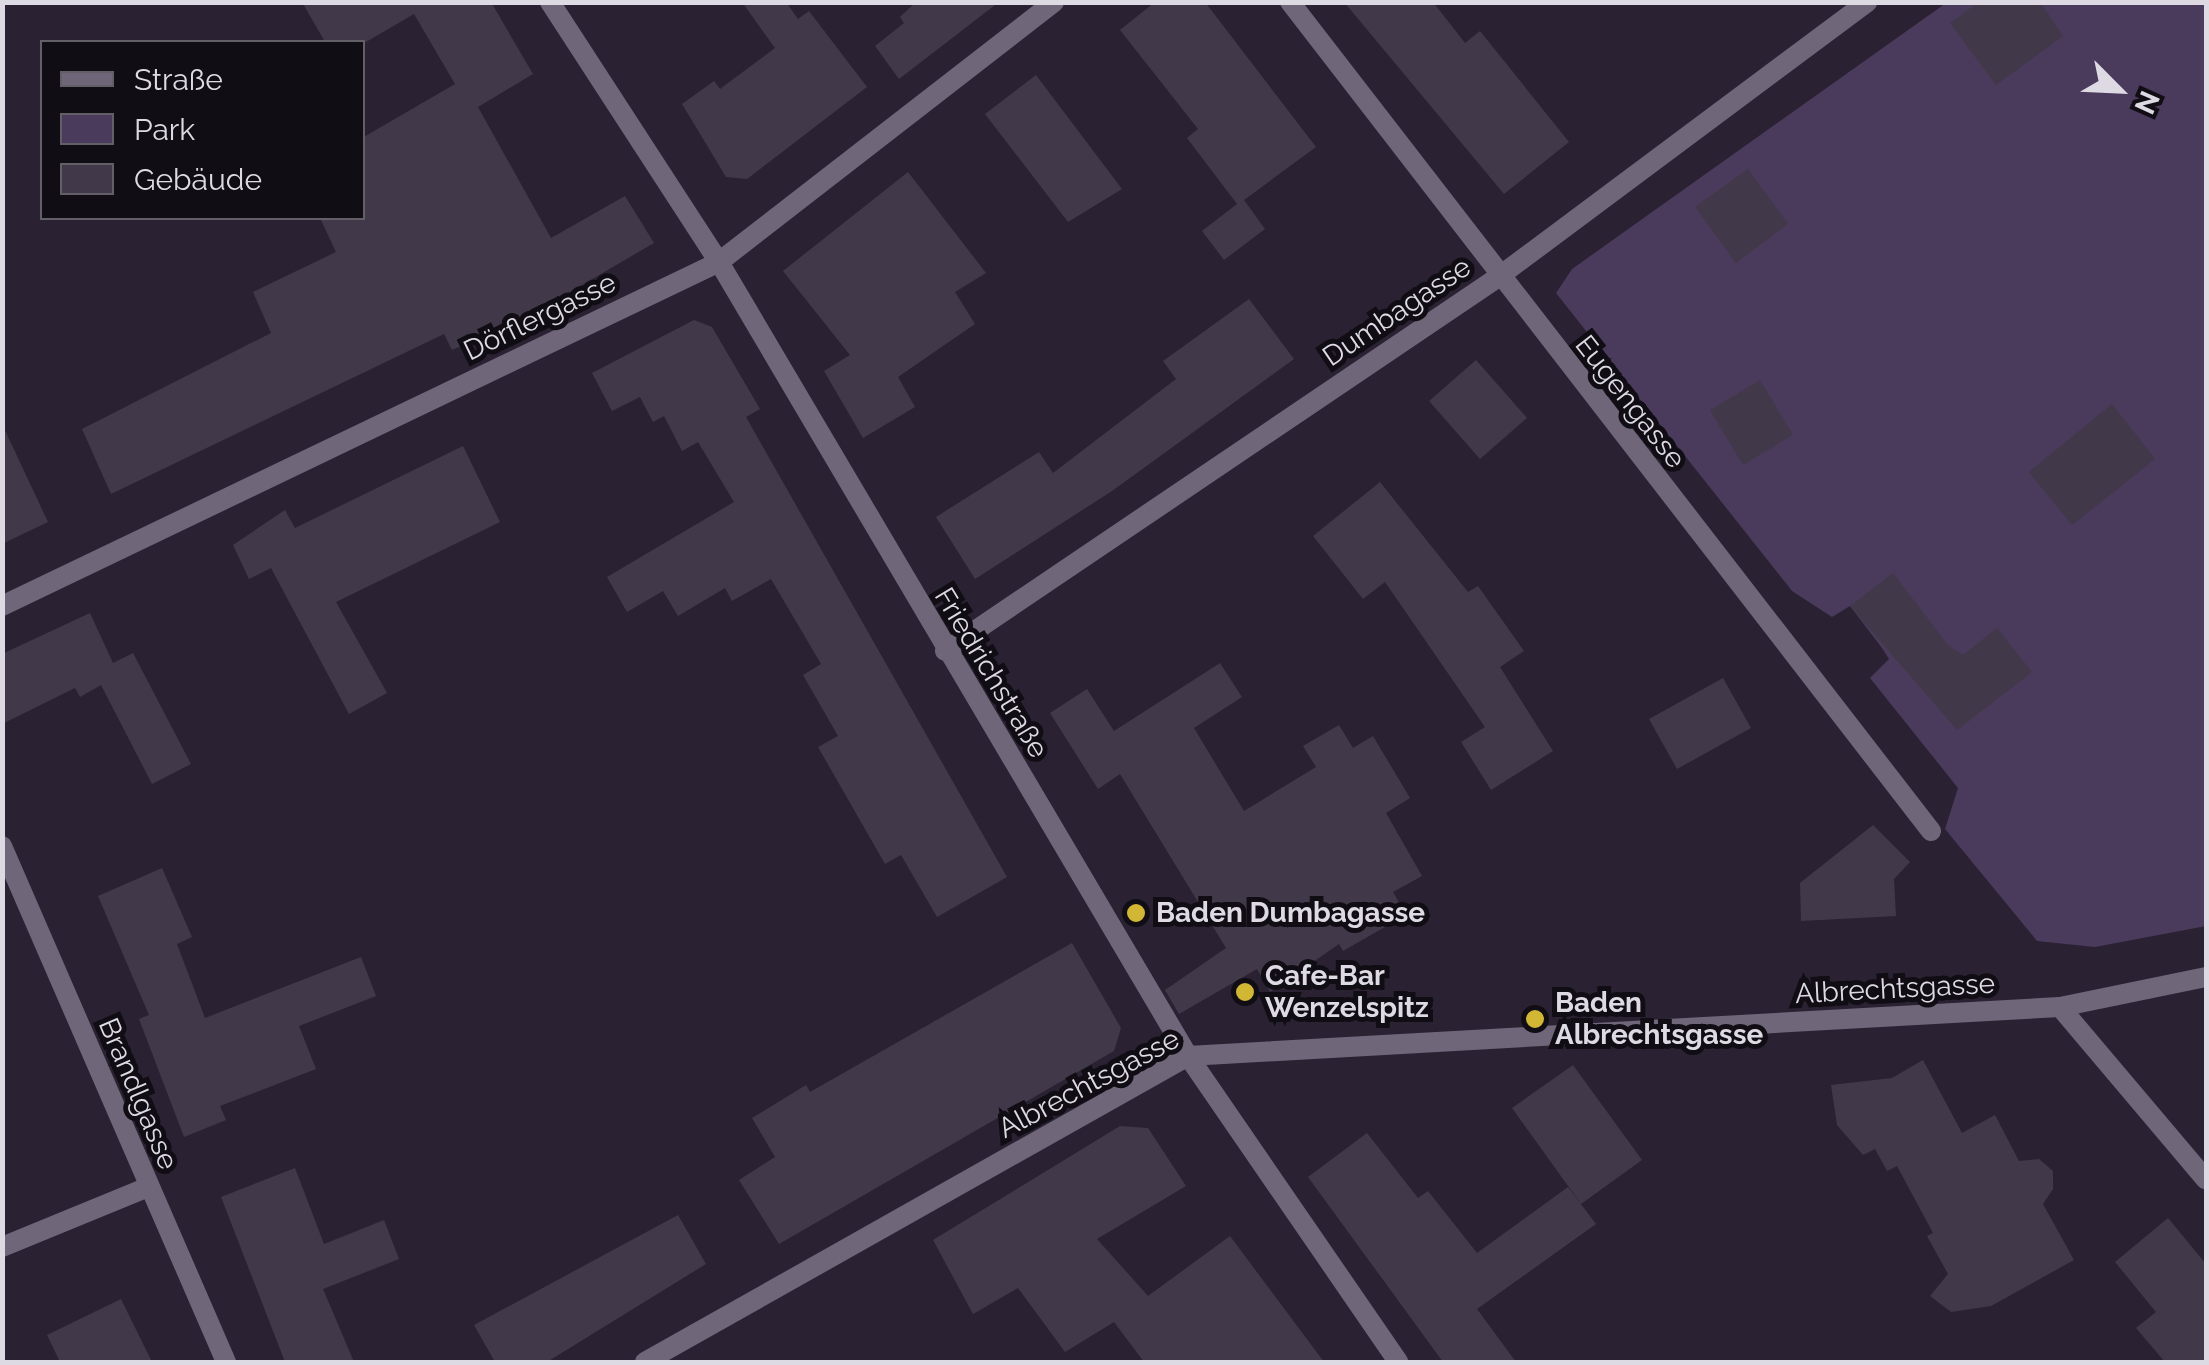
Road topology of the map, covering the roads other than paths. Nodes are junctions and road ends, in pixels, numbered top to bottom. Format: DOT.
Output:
graph roads {
  1 [pos="550,2"];
  2 [pos="1054,2"];
  3 [pos="1290,2"];
  4 [pos="1868,2"];
  5 [pos="719,262"];
  6 [pos="1497,278"];
  7 [pos="2,606"];
  8 [pos="945,652"];
  9 [pos="1931,831"];
  10 [pos="2,846"];
  11 [pos="2206,977"];
  12 [pos="2060,1007"];
  13 [pos="1188,1056"];
  14 [pos="2206,1180"];
  15 [pos="148,1188"];
  16 [pos="2,1247"];
  17 [pos="226,1362"];
  18 [pos="645,1362"];
  19 [pos="1398,1362"];
  1 -- 5 [label="street, Friedrichstraße"];
  2 -- 5 [label="street, Dörflergasse"];
  3 -- 6 [label="street, Eugengasse"];
  4 -- 6 [label="street, Dumbagasse"];
  5 -- 7 [label="street, Dörflergasse"];
  5 -- 8 [label="street, Friedrichstraße"];
  6 -- 8 [label="street, Dumbagasse"];
  6 -- 9 [label="street, Eugengasse"];
  8 -- 13 [label="street, Friedrichstraße"];
  10 -- 15 [label="street, Brandlgasse"];
  11 -- 12 [label="street, Albrechtsgasse"];
  12 -- 13 [label="street, Albrechtsgasse"];
  12 -- 14 [label="street"];
  13 -- 18 [label="street, Albrechtsgasse"];
  13 -- 19 [label="street, Friedrichstraße"];
  15 -- 16 [label="street"];
  15 -- 17 [label="street, Brandlgasse"];
}
